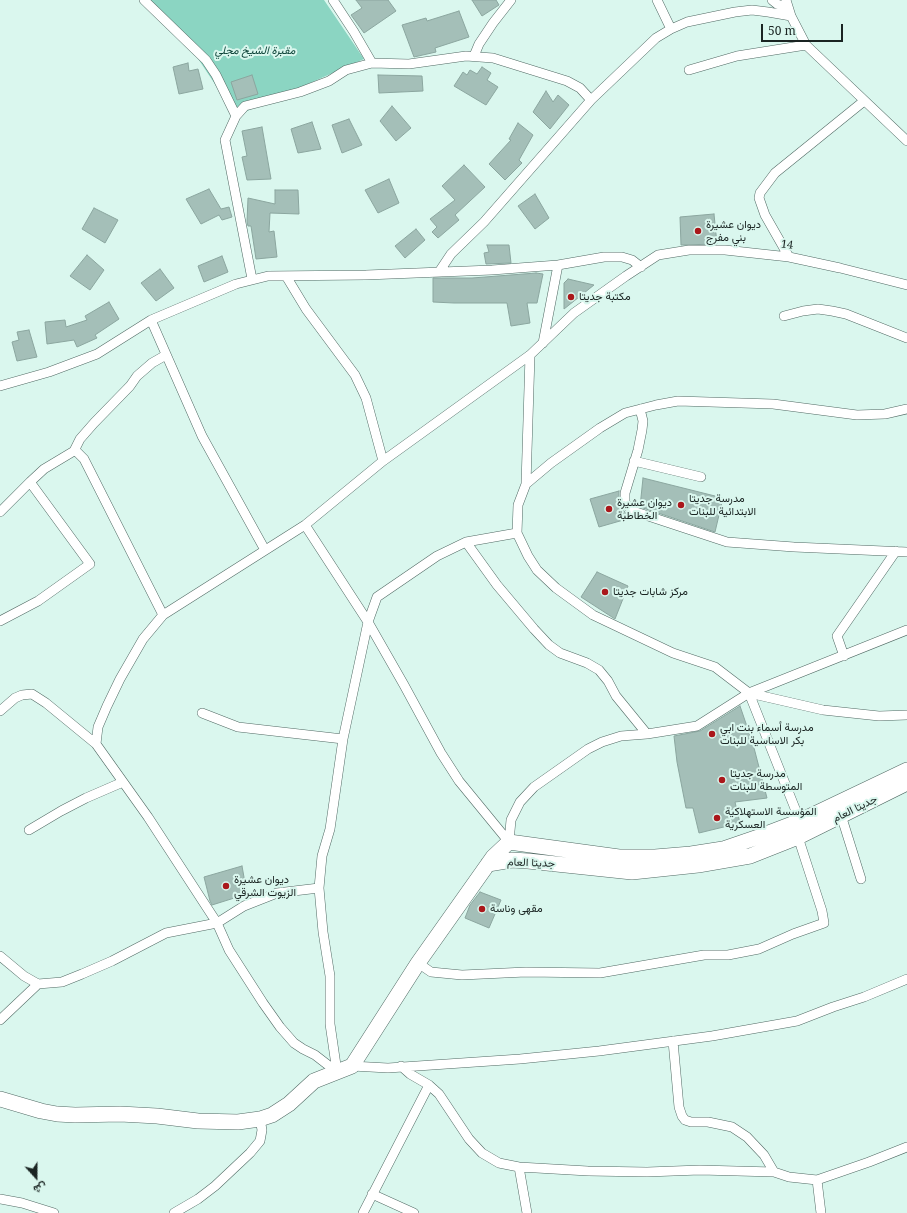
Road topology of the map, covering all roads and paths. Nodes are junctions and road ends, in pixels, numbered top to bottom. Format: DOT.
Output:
graph roads {
  1 [pos="144,0"];
  2 [pos="333,0"];
  3 [pos="511,0"];
  4 [pos="657,0"];
  5 [pos="772,0"];
  6 [pos="788,8"];
  7 [pos="671,29"];
  8 [pos="806,45"];
  9 [pos="474,56"];
  10 [pos="372,63"];
  11 [pos="689,70"];
  12 [pos="591,100"];
  13 [pos="864,101"];
  14 [pos="236,116"];
  15 [pos="907,141"];
  16 [pos="789,256"];
  17 [pos="558,265"];
  18 [pos="641,267"];
  19 [pos="439,272"];
  20 [pos="286,276"];
  21 [pos="252,279"];
  22 [pos="907,285"];
  23 [pos="784,316"];
  24 [pos="151,320"];
  25 [pos="907,338"];
  26 [pos="543,342"];
  27 [pos="166,355"];
  28 [pos="530,355"];
  29 [pos="0,386"];
  30 [pos="640,409"];
  31 [pos="907,409"];
  32 [pos="74,451"];
  33 [pos="383,461"];
  34 [pos="634,461"];
  35 [pos="701,477"];
  36 [pos="30,482"];
  37 [pos="526,484"];
  38 [pos="0,512"];
  39 [pos="305,526"];
  40 [pos="517,533"];
  41 [pos="466,542"];
  42 [pos="265,550"];
  43 [pos="896,551"];
  44 [pos="907,552"];
  45 [pos="163,615"];
  46 [pos="0,621"];
  47 [pos="368,622"];
  48 [pos="907,630"];
  49 [pos="844,656"];
  50 [pos="749,693"];
  51 [pos="0,711"];
  52 [pos="202,712"];
  53 [pos="907,715"];
  54 [pos="647,734"];
  55 [pos="343,739"];
  56 [pos="96,744"];
  57 [pos="907,770"];
  58 [pos="124,782"];
  59 [pos="907,783"];
  60 [pos="866,797"];
  61 [pos="841,815"];
  62 [pos="800,821"];
  63 [pos="29,830"];
  64 [pos="798,837"];
  65 [pos="509,842"];
  66 [pos="488,864"];
  67 [pos="861,879"];
  68 [pos="319,888"];
  69 [pos="217,923"];
  70 [pos="0,956"];
  71 [pos="418,964"];
  72 [pos="907,979"];
  73 [pos="38,984"];
  74 [pos="0,1020"];
  75 [pos="673,1041"];
  76 [pos="352,1066"];
  77 [pos="401,1066"];
  78 [pos="336,1072"];
  79 [pos="429,1084"];
  80 [pos="0,1099"];
  81 [pos="260,1119"];
  82 [pos="907,1147"];
  83 [pos="519,1167"];
  84 [pos="774,1172"];
  85 [pos="817,1180"];
  86 [pos="372,1194"];
  87 [pos="0,1199"];
  88 [pos="54,1213"];
  89 [pos="174,1213"];
  90 [pos="363,1213"];
  91 [pos="414,1213"];
  92 [pos="527,1213"];
  93 [pos="821,1213"];
  1 -- 14 [label="street"];
  2 -- 10 [label="street"];
  3 -- 9 [label="street"];
  4 -- 7 [label="street"];
  5 -- 6 [label="street"];
  6 -- 7 [label="street"];
  6 -- 8 [label="street"];
  7 -- 12 [label="street"];
  8 -- 11 [label="street"];
  8 -- 13 [label="street"];
  9 -- 10 [label="street"];
  9 -- 12 [label="street"];
  10 -- 14 [label="street"];
  12 -- 19 [label="street"];
  13 -- 15 [label="street"];
  13 -- 16 [label="street"];
  14 -- 21 [label="street"];
  16 -- 18 [label="street, 14"];
  16 -- 22 [label="street, 14"];
  17 -- 18 [label="street"];
  17 -- 19 [label="street"];
  17 -- 26 [label="street"];
  18 -- 26 [label="street, 14"];
  19 -- 20 [label="street"];
  20 -- 21 [label="street"];
  20 -- 33 [label="street"];
  21 -- 24 [label="street"];
  23 -- 25 [label="street"];
  24 -- 27 [label="street"];
  24 -- 29 [label="street"];
  26 -- 28 [label="street, 14"];
  27 -- 32 [label="street"];
  27 -- 42 [label="street"];
  28 -- 33 [label="street, 14"];
  28 -- 37 [label="street"];
  30 -- 31 [label="street"];
  30 -- 34 [label="street"];
  30 -- 37 [label="street"];
  32 -- 36 [label="street"];
  32 -- 45 [label="street"];
  33 -- 39 [label="street, 14"];
  34 -- 35 [label="street"];
  34 -- 43 [label="street"];
  36 -- 38 [label="street"];
  36 -- 46 [label="street"];
  37 -- 40 [label="street"];
  39 -- 42 [label="street, 14"];
  39 -- 47 [label="street"];
  40 -- 41 [label="street"];
  40 -- 50 [label="street"];
  41 -- 47 [label="street"];
  41 -- 54 [label="street"];
  42 -- 45 [label="street, 14"];
  43 -- 44 [label="street"];
  43 -- 49 [label="street"];
  45 -- 56 [label="street, 14"];
  47 -- 55 [label="street"];
  47 -- 65 [label="street"];
  48 -- 49 [label="street"];
  49 -- 50 [label="street"];
  50 -- 53 [label="street"];
  50 -- 54 [label="street"];
  50 -- 62 [label="street"];
  51 -- 56 [label="street"];
  52 -- 55 [label="street"];
  54 -- 65 [label="street"];
  55 -- 68 [label="street"];
  56 -- 58 [label="street"];
  57 -- 60 [label="main road, جديتا العام"];
  58 -- 63 [label="street"];
  58 -- 69 [label="street"];
  59 -- 60 [label="main road, جديتا العام"];
  60 -- 61 [label="main road, جديتا العام"];
  60 -- 62 [label="main road, جديتا العام"];
  61 -- 64 [label="main road, جديتا العام"];
  61 -- 67 [label="street"];
  62 -- 65 [label="main road, جديتا العام"];
  64 -- 66 [label="main road, جديتا العام"];
  64 -- 71 [label="street"];
  65 -- 66 [label="main road, جديتا العام"];
  66 -- 71 [label="main road"];
  68 -- 69 [label="street"];
  68 -- 78 [label="street"];
  69 -- 73 [label="street"];
  69 -- 78 [label="street"];
  70 -- 73 [label="street"];
  71 -- 76 [label="main road"];
  72 -- 75 [label="street"];
  73 -- 74 [label="street"];
  75 -- 77 [label="street"];
  75 -- 84 [label="street"];
  76 -- 77 [label="street"];
  76 -- 78 [label="main road"];
  77 -- 79 [label="street"];
  78 -- 81 [label="main road"];
  79 -- 83 [label="street"];
  79 -- 86 [label="street"];
  80 -- 81 [label="main road"];
  81 -- 89 [label="street"];
  82 -- 85 [label="street"];
  83 -- 84 [label="street"];
  83 -- 92 [label="street"];
  84 -- 85 [label="street"];
  85 -- 93 [label="street"];
  86 -- 90 [label="street"];
  86 -- 91 [label="street"];
  87 -- 88 [label="street"];
}
